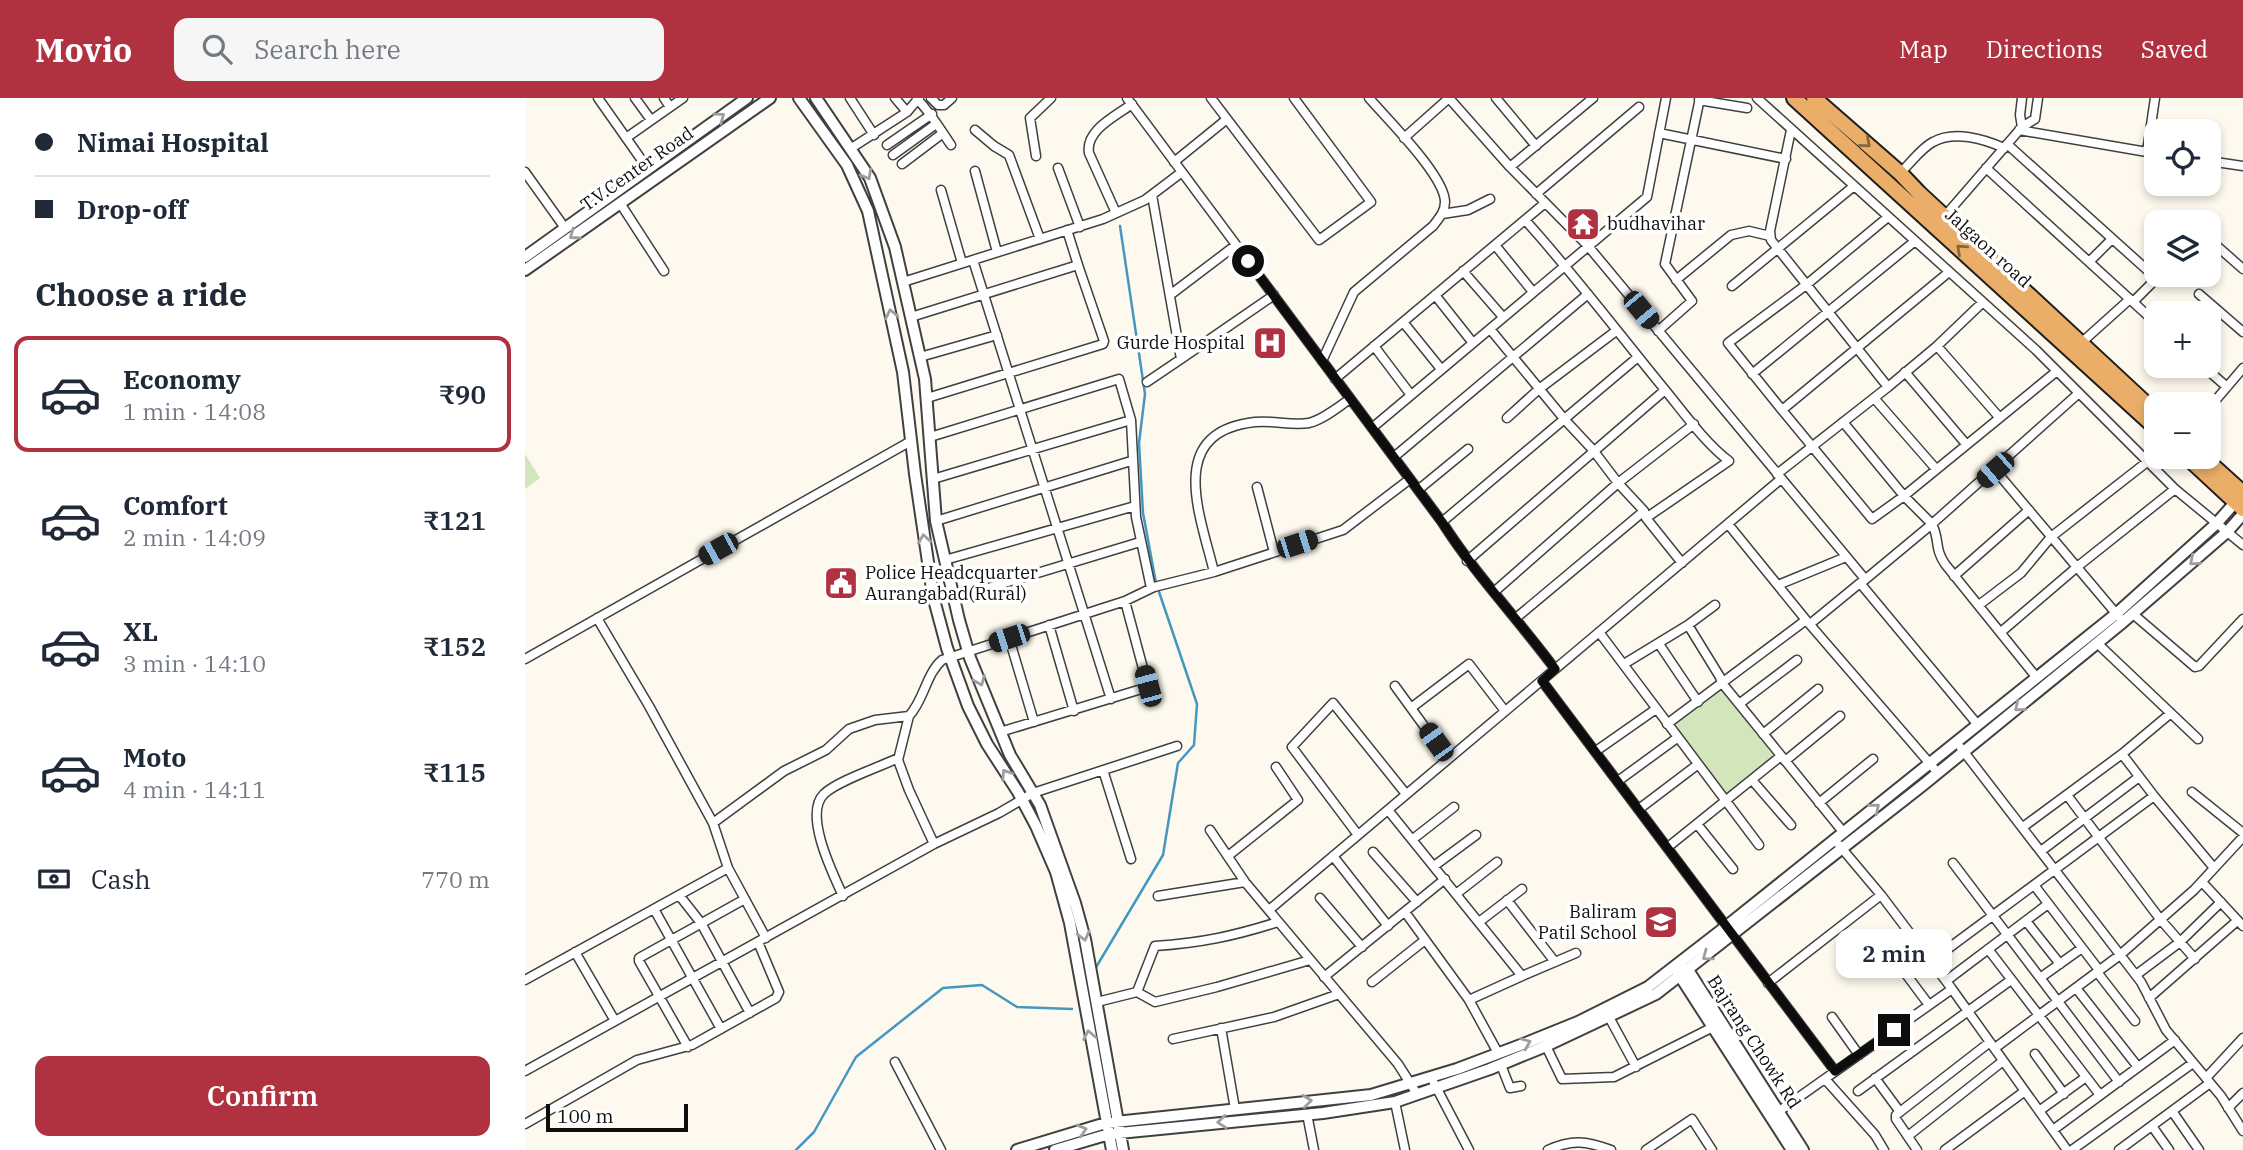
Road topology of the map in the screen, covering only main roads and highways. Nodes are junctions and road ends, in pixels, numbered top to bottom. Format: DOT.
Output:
graph roads {
  1 [pos="1794,98"];
  2 [pos="1814,98"];
  3 [pos="2144,402"];
  4 [pos="2144,417"];
  5 [pos="2202,469"];
  6 [pos="2213,469"];
  7 [pos="2242,502"];
  4 -- 1 [label="highway, Jalgaon road, one-way"];
  2 -- 3 [label="highway, Jalgaon road, one-way"];
  5 -- 7 [label="highway"];
  6 -- 7 [label="highway"];
}
